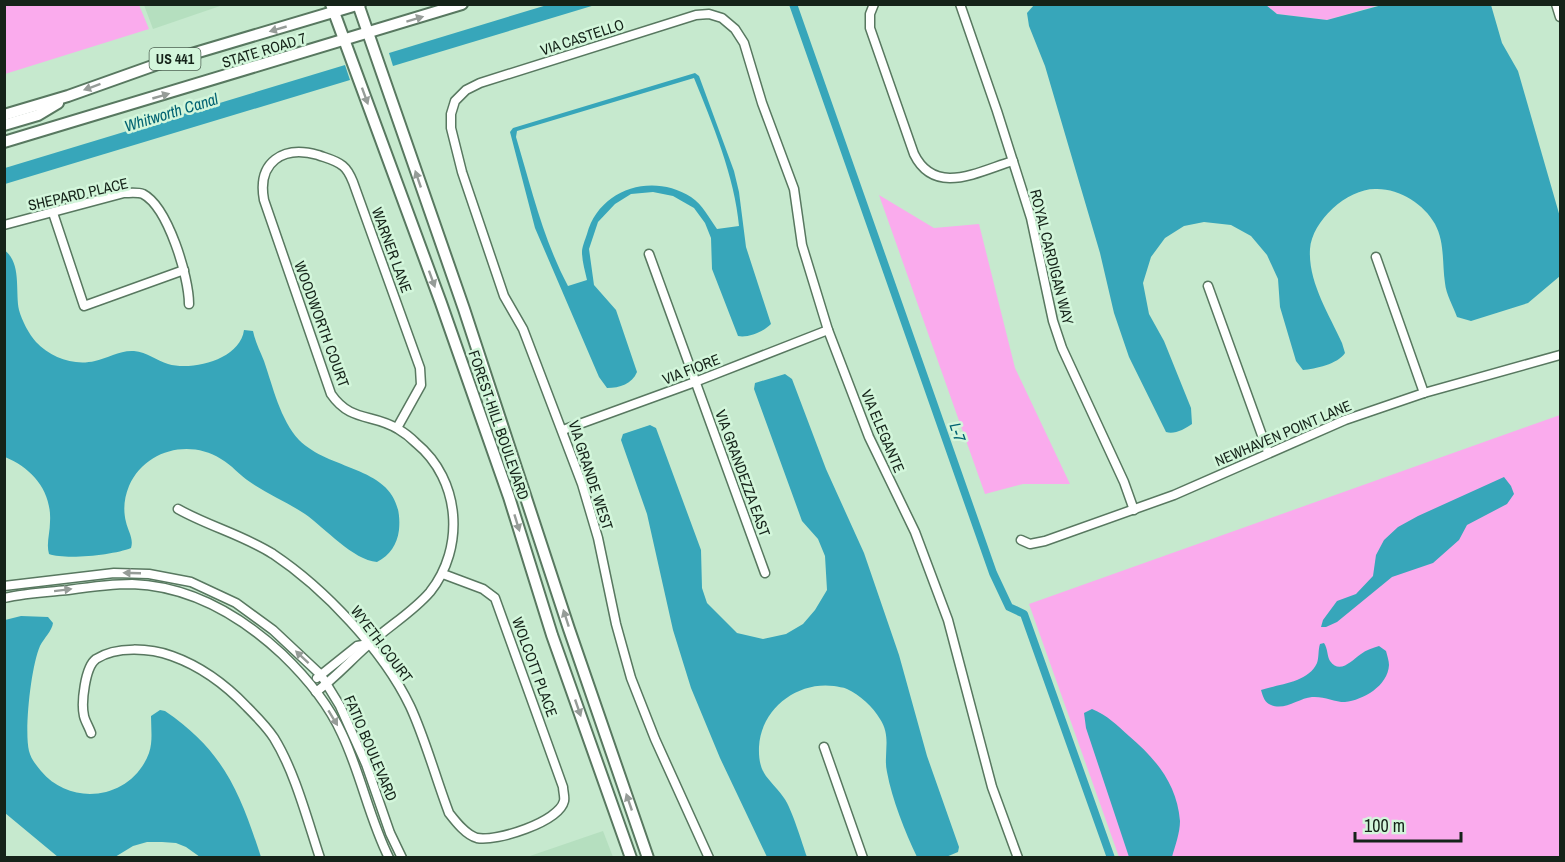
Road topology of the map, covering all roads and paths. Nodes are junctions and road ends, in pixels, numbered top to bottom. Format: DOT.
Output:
graph roads {
  1 [pos="462,4"];
  2 [pos="874,4"];
  3 [pos="960,4"];
  4 [pos="1556,4"];
  5 [pos="358,5"];
  6 [pos="333,8"];
  7 [pos="1560,17"];
  8 [pos="722,18"];
  9 [pos="368,34"];
  10 [pos="346,41"];
  11 [pos="68,96"];
  12 [pos="455,102"];
  13 [pos="4,115"];
  14 [pos="4,125"];
  15 [pos="4,142"];
  16 [pos="1013,161"];
  17 [pos="264,173"];
  18 [pos="53,213"];
  19 [pos="4,225"];
  20 [pos="649,254"];
  21 [pos="1376,257"];
  22 [pos="184,270"];
  23 [pos="1208,286"];
  24 [pos="189,304"];
  25 [pos="828,330"];
  26 [pos="1560,355"];
  27 [pos="695,382"];
  28 [pos="1424,393"];
  29 [pos="397,428"];
  30 [pos="562,430"];
  31 [pos="1268,452"];
  32 [pos="178,508"];
  33 [pos="1134,510"];
  34 [pos="1021,540"];
  35 [pos="765,573"];
  36 [pos="443,574"];
  37 [pos="4,586"];
  38 [pos="4,598"];
  39 [pos="369,644"];
  40 [pos="321,675"];
  41 [pos="311,684"];
  42 [pos="327,684"];
  43 [pos="316,692"];
  44 [pos="91,733"];
  45 [pos="824,747"];
  46 [pos="564,802"];
  47 [pos="1014,857"];
  48 [pos="320,858"];
  49 [pos="389,858"];
  50 [pos="402,858"];
  51 [pos="631,858"];
  52 [pos="648,858"];
  53 [pos="708,858"];
  54 [pos="863,858"];
  9 -- 1 [label="main road, STATE ROAD 7 / US 441, one-way"];
  2 -- 16 [label="street"];
  3 -- 16 [label="street, ROYAL CARDIGAN WAY"];
  4 -- 7 [label="street"];
  5 -- 6 [label="main road, STATE ROAD 7 / US 441"];
  5 -- 9 [label="main road, FOREST HILL BOULEVARD"];
  6 -- 10 [label="main road, FOREST HILL BOULEVARD"];
  6 -- 11 [label="main road, STATE ROAD 7 / US 441, one-way"];
  8 -- 12 [label="street, VIA CASTELLO"];
  8 -- 25 [label="street, VIA ELEGANTE"];
  9 -- 10 [label="main road, STATE ROAD 7 / US 441"];
  52 -- 9 [label="main road, FOREST HILL BOULEVARD, one-way"];
  15 -- 10 [label="main road, STATE ROAD 7 / US 441, one-way"];
  10 -- 51 [label="main road, FOREST HILL BOULEVARD, one-way"];
  11 -- 13 [label="main road, STATE ROAD 7 / US 441"];
  11 -- 14 [label="main road"];
  12 -- 30 [label="street, VIA GRANDE WEST"];
  16 -- 33 [label="street, ROYAL CARDIGAN WAY"];
  17 -- 29 [label="street, WOODWORTH COURT"];
  17 -- 29 [label="street, WARNER LANE"];
  18 -- 19 [label="street, SHEPARD PLACE"];
  18 -- 22 [label="street, SHEPARD PLACE"];
  18 -- 22 [label="street"];
  20 -- 27 [label="street, VIA GRANDEZZA EAST"];
  21 -- 28 [label="street"];
  22 -- 24 [label="street, SHEPARD PLACE"];
  23 -- 31 [label="street"];
  25 -- 27 [label="street, VIA FIORE"];
  25 -- 47 [label="street, VIA ELEGANTE"];
  26 -- 28 [label="street, NEWHAVEN POINT LANE"];
  27 -- 30 [label="street, VIA FIORE"];
  27 -- 35 [label="street, VIA GRANDEZZA EAST"];
  28 -- 31 [label="street, NEWHAVEN POINT LANE"];
  29 -- 36 [label="street, WOODWORTH COURT"];
  30 -- 53 [label="street, VIA GRANDE WEST"];
  31 -- 33 [label="street, NEWHAVEN POINT LANE"];
  32 -- 39 [label="street, WYETH COURT"];
  33 -- 34 [label="street, NEWHAVEN POINT LANE"];
  36 -- 39 [label="street, WOODWORTH COURT"];
  36 -- 46 [label="street, WOLCOTT PLACE"];
  40 -- 37 [label="street, FATIO BOULEVARD, one-way"];
  38 -- 41 [label="street, FATIO BOULEVARD, one-way"];
  39 -- 40 [label="street, WOODWORTH COURT"];
  39 -- 42 [label="street, WOODWORTH COURT"];
  39 -- 46 [label="street, WYETH COURT"];
  40 -- 41 [label="street, WOODWORTH COURT"];
  40 -- 42 [label="street, FATIO BOULEVARD"];
  41 -- 43 [label="street, FATIO BOULEVARD"];
  42 -- 43 [label="street, WOODWORTH COURT"];
  42 -- 50 [label="street, FATIO BOULEVARD"];
  43 -- 49 [label="street, FATIO BOULEVARD, one-way"];
  44 -- 48 [label="street"];
  45 -- 54 [label="street"];
}
